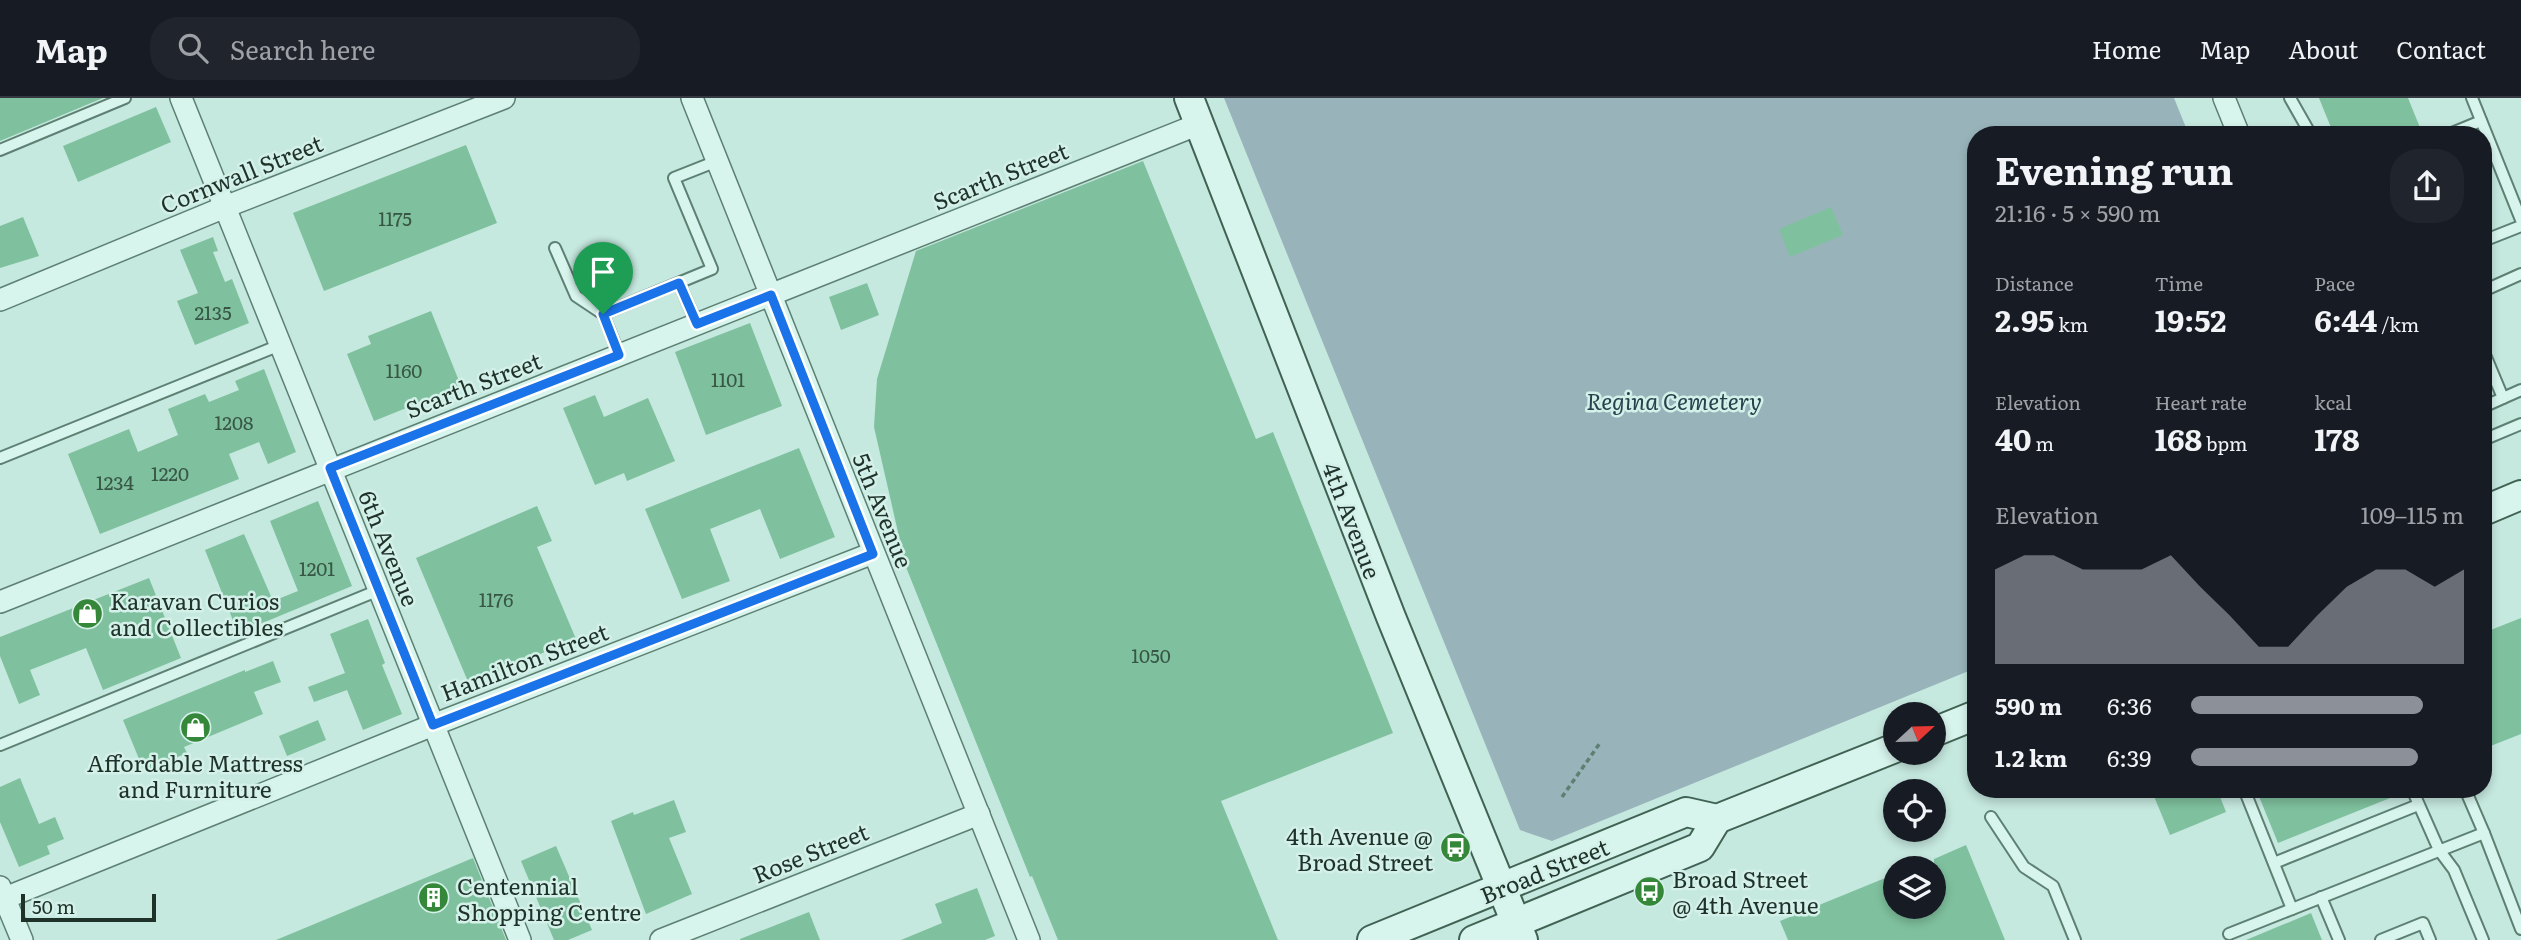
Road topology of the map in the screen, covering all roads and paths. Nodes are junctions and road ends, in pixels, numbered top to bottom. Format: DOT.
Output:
graph roads {
  1 [pos="125,98"];
  2 [pos="181,98"];
  3 [pos="504,98"];
  4 [pos="692,98"];
  5 [pos="2224,98"];
  6 [pos="2290,98"];
  7 [pos="2471,98"];
  8 [pos="1194,111"];
  9 [pos="2481,121"];
  10 [pos="2235,126"];
  11 [pos="2306,126"];
  12 [pos="2469,126"];
  13 [pos="2483,126"];
  14 [pos="2492,148"];
  15 [pos="0,150"];
  16 [pos="717,160"];
  17 [pos="225,206"];
  18 [pos="2521,220"];
  19 [pos="2521,226"];
  20 [pos="2492,237"];
  21 [pos="555,248"];
  22 [pos="2521,274"];
  23 [pos="679,283"];
  24 [pos="2492,287"];
  25 [pos="771,295"];
  26 [pos="0,300"];
  27 [pos="603,314"];
  28 [pos="697,324"];
  29 [pos="280,345"];
  30 [pos="619,355"];
  31 [pos="2492,372"];
  32 [pos="2521,390"];
  33 [pos="2503,398"];
  34 [pos="2492,403"];
  35 [pos="2521,424"];
  36 [pos="2492,436"];
  37 [pos="0,458"];
  38 [pos="330,468"];
  39 [pos="2521,495"];
  40 [pos="2492,507"];
  41 [pos="873,554"];
  42 [pos="379,590"];
  43 [pos="0,602"];
  44 [pos="1967,719"];
  45 [pos="433,725"];
  46 [pos="1946,727"];
  47 [pos="1600,744"];
  48 [pos="0,745"];
  49 [pos="1883,753"];
  50 [pos="1562,797"];
  51 [pos="2248,798"];
  52 [pos="2415,798"];
  53 [pos="2469,798"];
  54 [pos="2418,805"];
  55 [pos="979,814"];
  56 [pos="1991,817"];
  57 [pos="1717,819"];
  58 [pos="2484,833"];
  59 [pos="2439,850"];
  60 [pos="2274,863"];
  61 [pos="1501,887"];
  62 [pos="2,895"];
  63 [pos="2321,897"];
  64 [pos="2292,909"];
  65 [pos="2521,929"];
  66 [pos="1520,931"];
  67 [pos="2229,934"];
  68 [pos="1025,939"];
  69 [pos="22,940"];
  70 [pos="520,940"];
  71 [pos="660,940"];
  72 [pos="1372,940"];
  73 [pos="1474,940"];
  74 [pos="2075,940"];
  75 [pos="2339,940"];
  76 [pos="2381,940"];
  77 [pos="2430,940"];
  78 [pos="2483,940"];
  1 -- 15 [label="lane"];
  2 -- 17 [label="street, 6th Avenue"];
  3 -- 17 [label="street, Cornwall Street"];
  4 -- 16 [label="street, 5th Avenue"];
  5 -- 10 [label="street"];
  6 -- 11 [label="lane"];
  7 -- 9 [label="lane"];
  8 -- 25 [label="street, Scarth Street"];
  8 -- 61 [label="main road, 4th Avenue"];
  9 -- 12 [label="lane"];
  9 -- 13 [label="lane"];
  14 -- 18 [label="lane"];
  16 -- 23 [label="lane"];
  16 -- 25 [label="street, 5th Avenue"];
  17 -- 26 [label="street, Cornwall Street"];
  17 -- 29 [label="street, 6th Avenue"];
  19 -- 20 [label="lane"];
  21 -- 27 [label="lane"];
  22 -- 24 [label="lane"];
  23 -- 27 [label="lane"];
  23 -- 28 [label="lane"];
  25 -- 28 [label="street, Scarth Street"];
  25 -- 41 [label="street, 5th Avenue"];
  27 -- 30 [label="lane"];
  28 -- 30 [label="street, Scarth Street"];
  29 -- 37 [label="lane"];
  29 -- 38 [label="street, 6th Avenue"];
  30 -- 38 [label="street, Scarth Street"];
  31 -- 33 [label="lane"];
  32 -- 33 [label="lane"];
  33 -- 34 [label="lane"];
  35 -- 36 [label="lane"];
  38 -- 42 [label="street, 6th Avenue"];
  38 -- 43 [label="street, Scarth Street"];
  39 -- 40 [label="main road"];
  41 -- 45 [label="street, Hamilton Street"];
  41 -- 55 [label="street, 5th Avenue"];
  42 -- 45 [label="street, 6th Avenue"];
  42 -- 48 [label="lane"];
  44 -- 46 [label="main road"];
  45 -- 62 [label="street, Hamilton Street"];
  45 -- 70 [label="street, 6th Avenue"];
  47 -- 50 [label="path"];
  49 -- 57 [label="main road"];
  51 -- 60 [label="lane"];
  52 -- 54 [label="lane"];
  53 -- 58 [label="lane"];
  54 -- 59 [label="lane"];
  54 -- 60 [label="lane"];
  55 -- 68 [label="street, 5th Avenue"];
  55 -- 71 [label="street, Rose Street"];
  56 -- 74 [label="lane"];
  57 -- 61 [label="main road, Broad Street"];
  57 -- 66 [label="main road, Broad Street"];
  58 -- 59 [label="lane"];
  58 -- 65 [label="lane"];
  59 -- 63 [label="lane"];
  59 -- 78 [label="lane"];
  60 -- 64 [label="lane"];
  61 -- 66 [label="main road, 4th Avenue"];
  61 -- 72 [label="main road, Broad Street"];
  62 -- 69 [label="street"];
  63 -- 64 [label="lane"];
  63 -- 75 [label="lane"];
  64 -- 67 [label="lane"];
  66 -- 73 [label="main road, Broad Street"];
  76 -- 77 [label="lane"];
}
